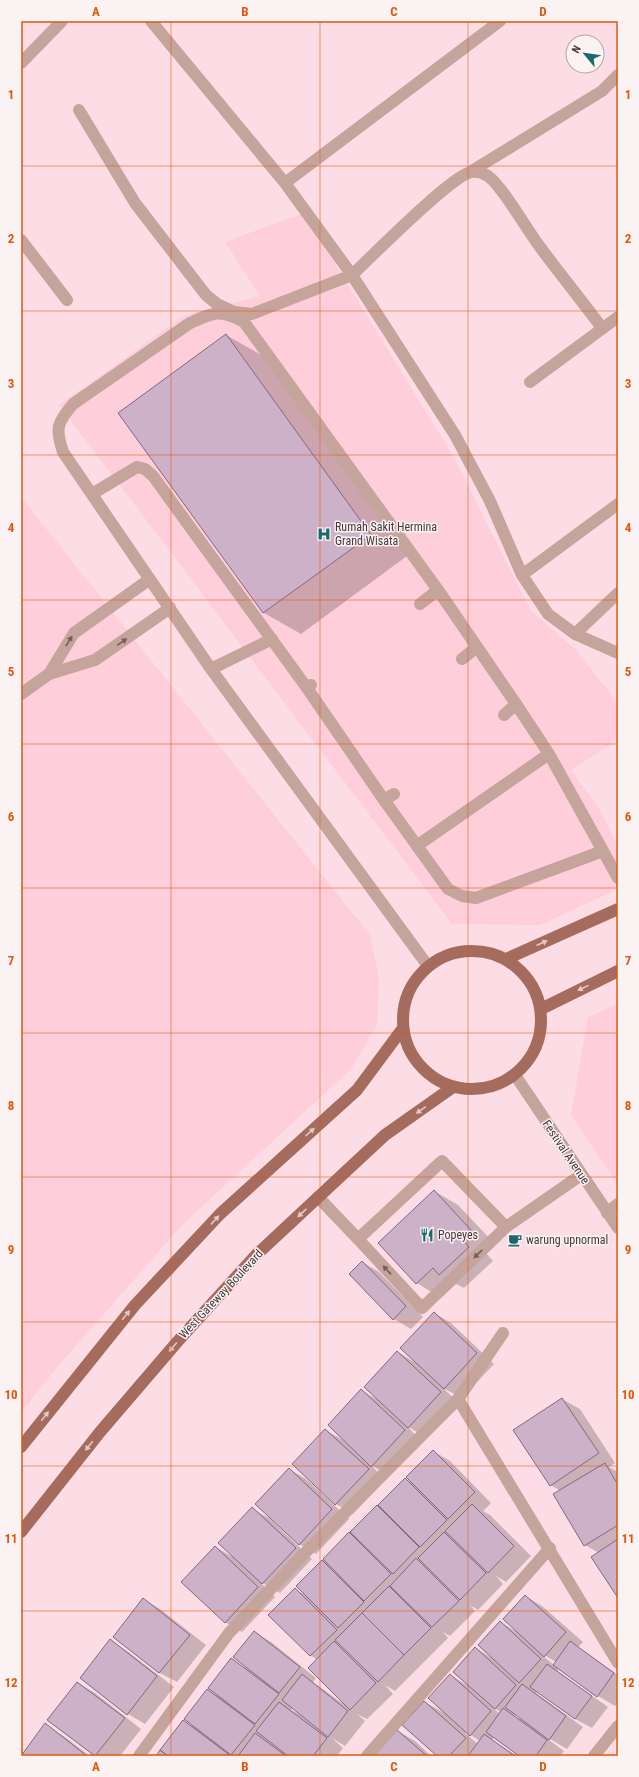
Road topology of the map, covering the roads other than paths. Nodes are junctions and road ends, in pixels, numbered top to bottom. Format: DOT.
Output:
graph roads {
  1 [pos="62,21"];
  2 [pos="151,21"];
  3 [pos="500,21"];
  4 [pos="21,63"];
  5 [pos="618,75"];
  6 [pos="79,110"];
  7 [pos="470,172"];
  8 [pos="285,183"];
  9 [pos="21,240"];
  10 [pos="352,274"];
  11 [pos="66,300"];
  12 [pos="618,317"];
  13 [pos="602,328"];
  14 [pos="530,382"];
  15 [pos="92,494"];
  16 [pos="618,504"];
  17 [pos="522,575"];
  18 [pos="150,579"];
  19 [pos="438,590"];
  20 [pos="618,593"];
  21 [pos="420,604"];
  22 [pos="170,608"];
  23 [pos="575,634"];
  24 [pos="272,640"];
  25 [pos="477,647"];
  26 [pos="618,653"];
  27 [pos="462,659"];
  28 [pos="211,669"];
  29 [pos="49,674"];
  30 [pos="21,694"];
  31 [pos="516,704"];
  32 [pos="504,715"];
  33 [pos="549,754"];
  34 [pos="418,845"];
  35 [pos="603,851"];
  36 [pos="618,878"];
  37 [pos="618,909"];
  38 [pos="506,960"];
  39 [pos="428,966"];
  40 [pos="618,971"];
  41 [pos="541,1009"];
  42 [pos="403,1028"];
  43 [pos="515,1075"];
  44 [pos="453,1087"];
  45 [pos="581,1175"];
  46 [pos="318,1197"];
  47 [pos="618,1204"];
  48 [pos="607,1213"];
  49 [pos="506,1227"];
  50 [pos="618,1228"];
  51 [pos="358,1239"];
  52 [pos="503,1333"];
  53 [pos="458,1399"];
  54 [pos="21,1447"];
  55 [pos="21,1532"];
  56 [pos="550,1548"];
  57 [pos="618,1663"];
  58 [pos="618,1726"];
  59 [pos="139,1756"];
  60 [pos="368,1756"];
  61 [pos="594,1756"];
  1 -- 4 [label="street"];
  2 -- 8 [label="street"];
  3 -- 8 [label="street"];
  5 -- 7 [label="street"];
  6 -- 10 [label="street"];
  7 -- 10 [label="street"];
  7 -- 13 [label="street"];
  8 -- 10 [label="street"];
  9 -- 11 [label="street"];
  10 -- 17 [label="street"];
  12 -- 13 [label="street"];
  13 -- 14 [label="street"];
  15 -- 18 [label="street"];
  15 -- 19 [label="street"];
  15 -- 24 [label="street"];
  16 -- 17 [label="street"];
  17 -- 23 [label="street"];
  18 -- 22 [label="street"];
  29 -- 18 [label="street, one-way"];
  19 -- 21 [label="street"];
  19 -- 25 [label="street"];
  20 -- 23 [label="street"];
  22 -- 28 [label="street"];
  29 -- 22 [label="street, one-way"];
  23 -- 26 [label="street"];
  24 -- 28 [label="street"];
  24 -- 34 [label="street"];
  25 -- 27 [label="street"];
  25 -- 31 [label="street"];
  28 -- 39 [label="street"];
  29 -- 30 [label="street"];
  31 -- 32 [label="street"];
  31 -- 33 [label="street"];
  33 -- 34 [label="street"];
  33 -- 35 [label="street"];
  34 -- 35 [label="street"];
  35 -- 36 [label="street"];
  38 -- 37 [label="main road, one-way"];
  38 -- 39 [label="main road"];
  38 -- 41 [label="main road"];
  39 -- 42 [label="main road"];
  40 -- 41 [label="main road, one-way"];
  41 -- 43 [label="main road"];
  42 -- 44 [label="main road"];
  54 -- 42 [label="main road, one-way"];
  43 -- 44 [label="main road"];
  43 -- 45 [label="street, Festival Avenue"];
  44 -- 46 [label="main road, West Gateway Boulevard, one-way"];
  45 -- 48 [label="street, Festival Avenue"];
  45 -- 49 [label="street"];
  46 -- 51 [label="street"];
  46 -- 55 [label="main road, West Gateway Boulevard, one-way"];
  47 -- 48 [label="street"];
  48 -- 50 [label="street, Festival Avenue"];
  49 -- 51 [label="street"];
  49 -- 51 [label="street, one-way"];
  52 -- 53 [label="street"];
  53 -- 56 [label="street"];
  53 -- 59 [label="street"];
  56 -- 57 [label="street"];
  56 -- 60 [label="street"];
  58 -- 61 [label="street"];
}
